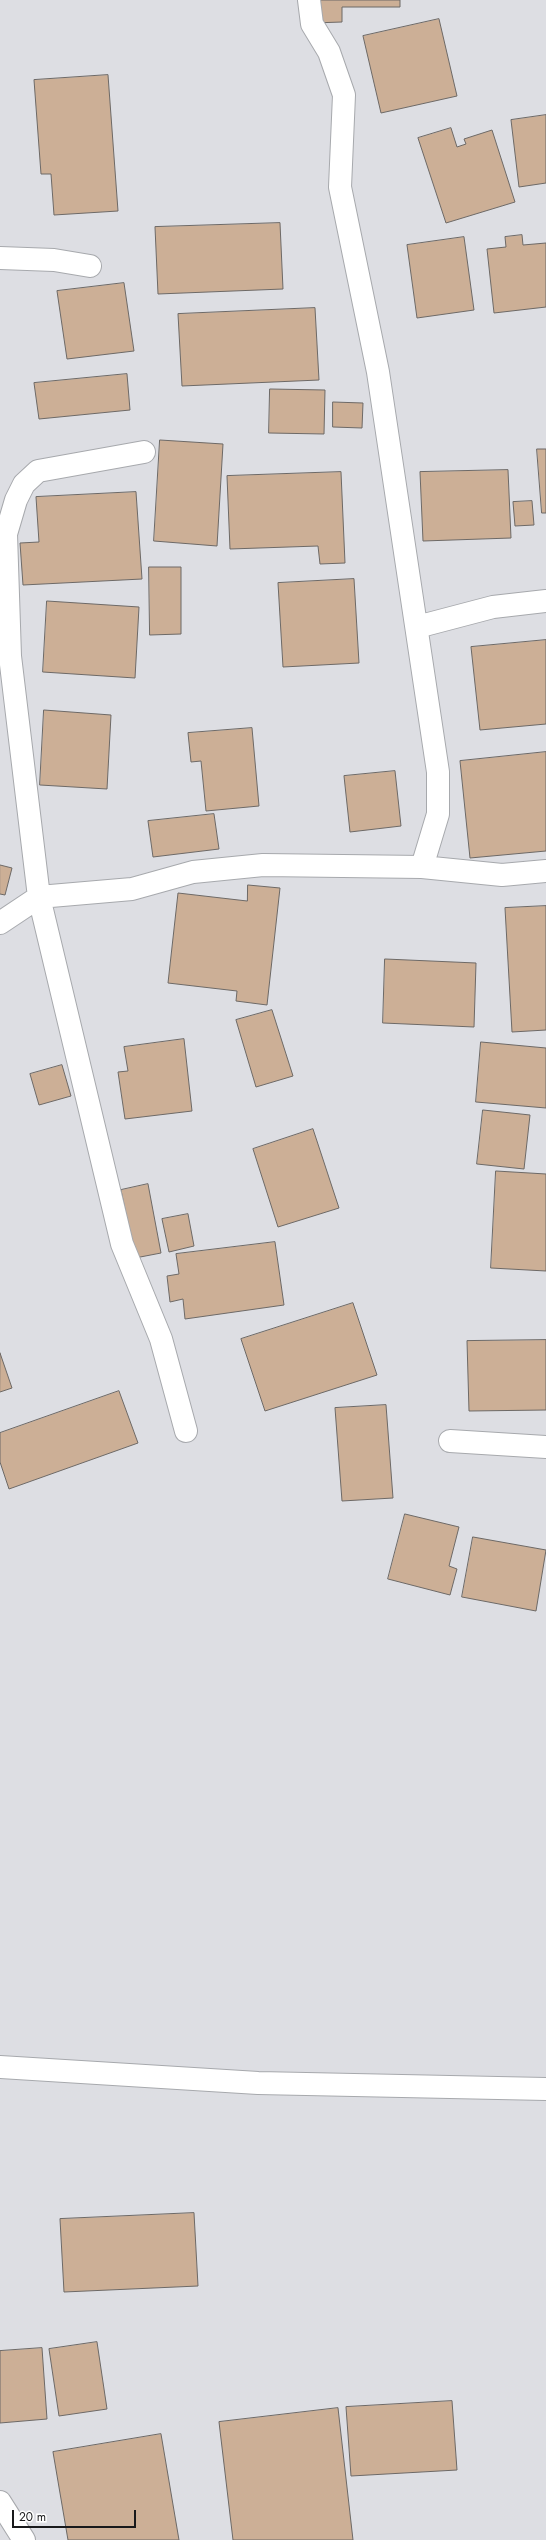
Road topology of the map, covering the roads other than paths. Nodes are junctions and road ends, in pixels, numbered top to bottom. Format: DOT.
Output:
graph roads {
  1 [pos="309,0"];
  2 [pos="0,258"];
  3 [pos="90,266"];
  4 [pos="144,452"];
  5 [pos="546,601"];
  6 [pos="417,627"];
  7 [pos="422,867"];
  8 [pos="546,871"];
  9 [pos="39,897"];
  10 [pos="0,923"];
  11 [pos="186,1430"];
  12 [pos="450,1441"];
  13 [pos="546,1447"];
  14 [pos="0,2067"];
  15 [pos="546,2089"];
  16 [pos="0,2502"];
  17 [pos="24,2540"];
  1 -- 6 [label="street"];
  2 -- 3 [label="street"];
  4 -- 9 [label="street"];
  5 -- 6 [label="street"];
  6 -- 7 [label="street"];
  7 -- 8 [label="street"];
  7 -- 9 [label="street"];
  9 -- 10 [label="street"];
  9 -- 11 [label="street"];
  12 -- 13 [label="street"];
  14 -- 15 [label="street"];
  16 -- 17 [label="street"];
}
